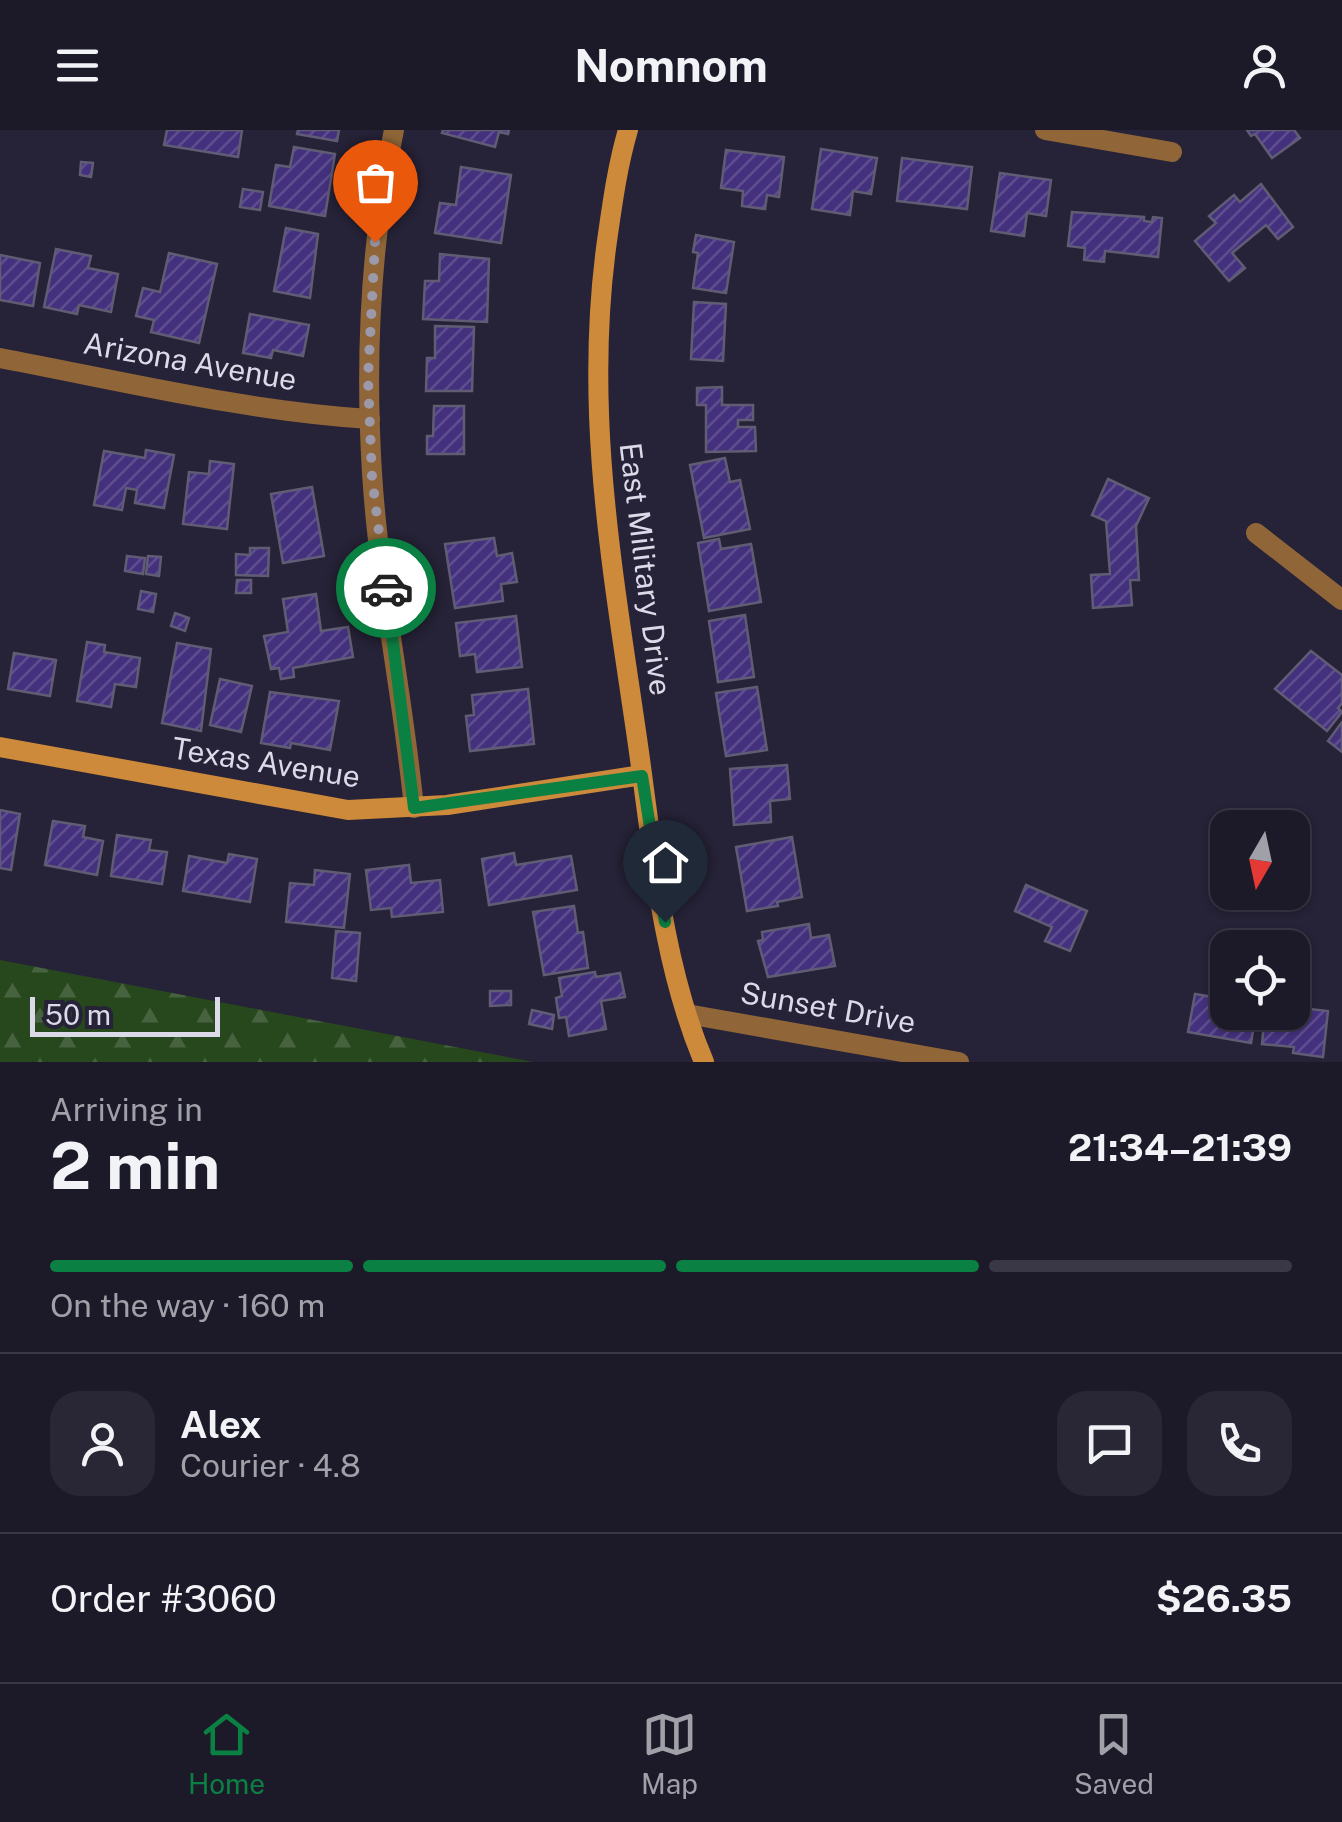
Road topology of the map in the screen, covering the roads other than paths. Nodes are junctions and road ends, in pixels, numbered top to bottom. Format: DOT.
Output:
graph roads {
  1 [pos="394,130"];
  2 [pos="628,130"];
  3 [pos="1045,130"];
  4 [pos="1172,152"];
  5 [pos="0,358"];
  6 [pos="370,419"];
  7 [pos="1256,533"];
  8 [pos="1342,600"];
  9 [pos="0,747"];
  10 [pos="642,776"];
  11 [pos="414,808"];
  12 [pos="686,1014"];
  13 [pos="704,1062"];
  14 [pos="958,1062"];
  1 -- 6 [label="street"];
  2 -- 10 [label="street, East Military Drive"];
  3 -- 4 [label="street"];
  5 -- 6 [label="street, Arizona Avenue"];
  6 -- 11 [label="street"];
  7 -- 8 [label="street"];
  9 -- 11 [label="street, Texas Avenue"];
  10 -- 11 [label="street, Texas Avenue"];
  10 -- 12 [label="street, East Military Drive"];
  12 -- 13 [label="street, East Military Drive"];
  12 -- 14 [label="street, Sunset Drive"];
}
